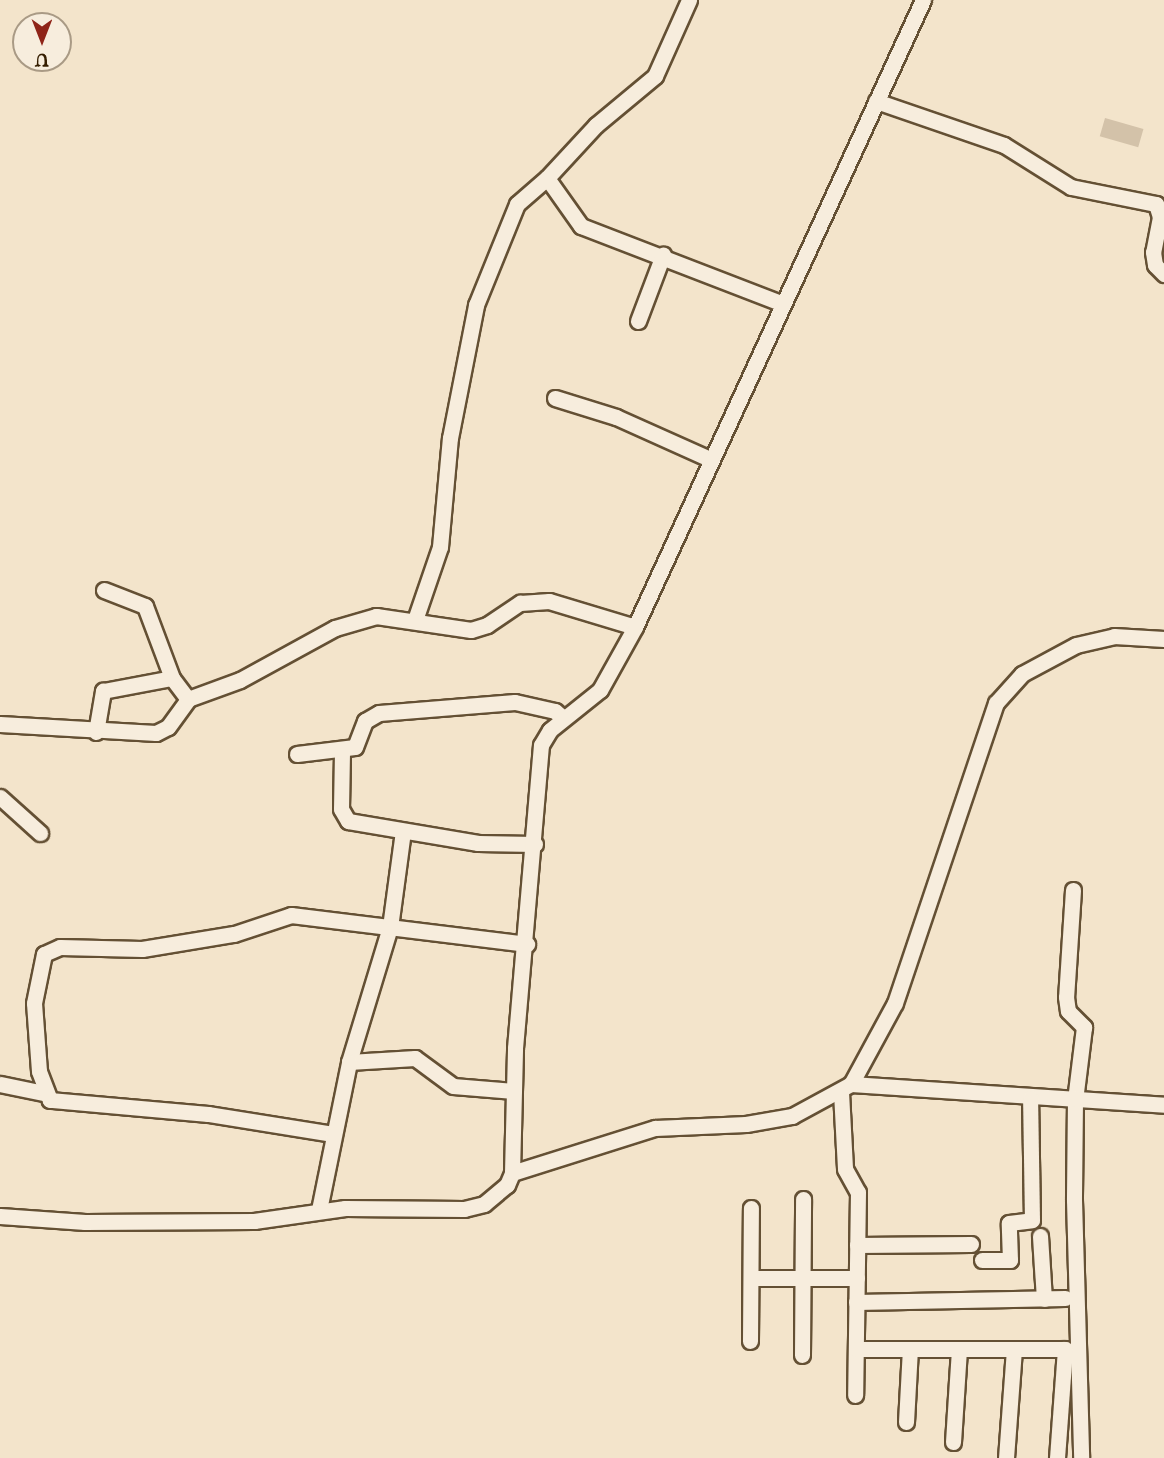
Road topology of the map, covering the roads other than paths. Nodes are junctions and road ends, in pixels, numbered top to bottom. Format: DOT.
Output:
graph roads {
  1 [pos="689,0"];
  2 [pos="923,0"];
  3 [pos="876,101"];
  4 [pos="547,178"];
  5 [pos="1162,218"];
  6 [pos="663,255"];
  7 [pos="1164,274"];
  8 [pos="781,303"];
  9 [pos="638,321"];
  10 [pos="555,398"];
  11 [pos="710,459"];
  12 [pos="105,590"];
  13 [pos="415,620"];
  14 [pos="635,627"];
  15 [pos="1164,639"];
  16 [pos="171,678"];
  17 [pos="188,699"];
  18 [pos="563,718"];
  19 [pos="0,724"];
  20 [pos="96,732"];
  21 [pos="342,752"];
  22 [pos="297,754"];
  23 [pos="0,797"];
  24 [pos="403,831"];
  25 [pos="40,833"];
  26 [pos="535,844"];
  27 [pos="1073,890"];
  28 [pos="390,927"];
  29 [pos="527,944"];
  30 [pos="349,1062"];
  31 [pos="0,1084"];
  32 [pos="846,1088"];
  33 [pos="514,1091"];
  34 [pos="44,1093"];
  35 [pos="1030,1098"];
  36 [pos="1075,1100"];
  37 [pos="1164,1105"];
  38 [pos="333,1134"];
  39 [pos="512,1173"];
  40 [pos="803,1199"];
  41 [pos="751,1208"];
  42 [pos="319,1210"];
  43 [pos="0,1216"];
  44 [pos="1040,1236"];
  45 [pos="971,1244"];
  46 [pos="857,1245"];
  47 [pos="982,1260"];
  48 [pos="751,1278"];
  49 [pos="803,1278"];
  50 [pos="857,1278"];
  51 [pos="1065,1298"];
  52 [pos="1044,1299"];
  53 [pos="856,1302"];
  54 [pos="750,1341"];
  55 [pos="856,1349"];
  56 [pos="910,1349"];
  57 [pos="959,1349"];
  58 [pos="1014,1349"];
  59 [pos="802,1355"];
  60 [pos="855,1395"];
  61 [pos="906,1422"];
  62 [pos="953,1442"];
  63 [pos="1006,1458"];
  64 [pos="1057,1458"];
  65 [pos="1081,1458"];
  1 -- 4 [label="street"];
  2 -- 3 [label="street"];
  3 -- 5 [label="street"];
  3 -- 8 [label="street"];
  4 -- 6 [label="street"];
  4 -- 13 [label="street"];
  5 -- 7 [label="street"];
  6 -- 8 [label="street"];
  6 -- 9 [label="street"];
  8 -- 11 [label="street"];
  10 -- 11 [label="street"];
  11 -- 14 [label="street"];
  12 -- 16 [label="street"];
  13 -- 14 [label="street"];
  13 -- 17 [label="street"];
  14 -- 18 [label="street"];
  15 -- 32 [label="street"];
  16 -- 17 [label="street"];
  16 -- 20 [label="street"];
  17 -- 20 [label="street"];
  18 -- 21 [label="street"];
  18 -- 26 [label="street"];
  19 -- 20 [label="street"];
  21 -- 22 [label="street"];
  21 -- 24 [label="street"];
  23 -- 25 [label="street"];
  24 -- 26 [label="street"];
  24 -- 28 [label="street"];
  26 -- 29 [label="street"];
  27 -- 36 [label="street"];
  28 -- 29 [label="street"];
  28 -- 30 [label="street"];
  28 -- 34 [label="street"];
  29 -- 33 [label="street"];
  30 -- 33 [label="street"];
  30 -- 38 [label="street"];
  31 -- 34 [label="street"];
  32 -- 35 [label="street"];
  32 -- 39 [label="street"];
  32 -- 46 [label="street"];
  33 -- 39 [label="street"];
  34 -- 38 [label="street"];
  35 -- 36 [label="street"];
  35 -- 47 [label="street"];
  36 -- 37 [label="street"];
  36 -- 65 [label="street"];
  38 -- 42 [label="street"];
  39 -- 42 [label="street"];
  40 -- 49 [label="street"];
  41 -- 48 [label="street"];
  42 -- 43 [label="street"];
  44 -- 52 [label="street"];
  45 -- 46 [label="street"];
  46 -- 50 [label="street"];
  48 -- 49 [label="street"];
  48 -- 54 [label="street"];
  49 -- 50 [label="street"];
  49 -- 59 [label="street"];
  50 -- 53 [label="street"];
  51 -- 52 [label="street"];
  52 -- 53 [label="street"];
  53 -- 55 [label="street"];
  55 -- 56 [label="street"];
  55 -- 60 [label="street"];
  56 -- 57 [label="street"];
  56 -- 61 [label="street"];
  57 -- 58 [label="street"];
  57 -- 62 [label="street"];
  58 -- 63 [label="street"];
  58 -- 64 [label="street"];
}
